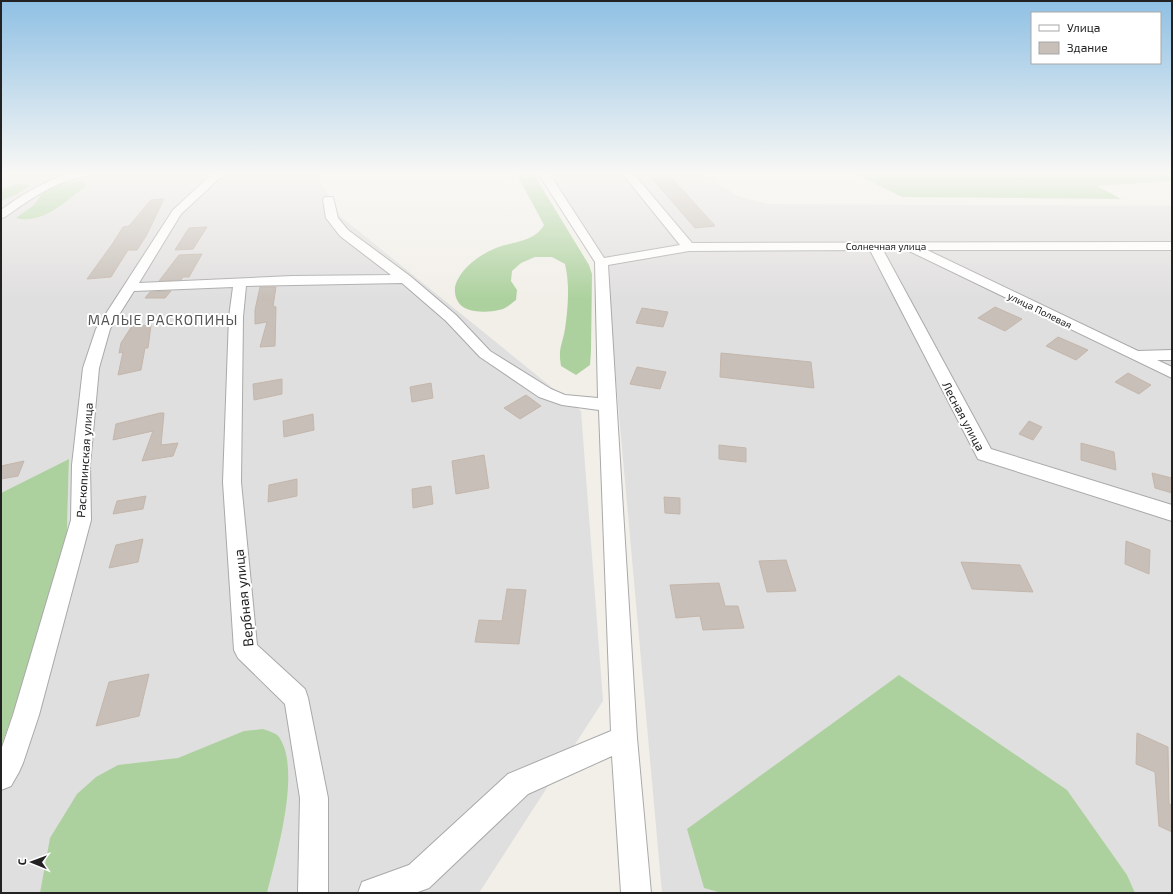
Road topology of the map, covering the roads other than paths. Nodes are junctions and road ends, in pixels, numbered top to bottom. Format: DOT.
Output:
graph roads {
  1 [pos="175,215"];
  2 [pos="331,215"];
  3 [pos="570,215"];
  4 [pos="662,215"];
  5 [pos="874,246"];
  6 [pos="908,246"];
  7 [pos="1172,246"];
  8 [pos="689,247"];
  9 [pos="601,262"];
  10 [pos="405,279"];
  11 [pos="240,282"];
  12 [pos="131,287"];
  13 [pos="1135,355"];
  14 [pos="1172,355"];
  15 [pos="1172,374"];
  16 [pos="607,405"];
  17 [pos="1172,513"];
  18 [pos="624,738"];
  19 [pos="1,776"];
  20 [pos="313,893"];
  21 [pos="373,893"];
  22 [pos="636,893"];
  1 -- 12 [label="street, Раскопинская улица"];
  2 -- 10 [label="street"];
  3 -- 9 [label="street"];
  4 -- 8 [label="street"];
  5 -- 6 [label="street, Солнечная улица"];
  5 -- 8 [label="street, Солнечная улица"];
  5 -- 17 [label="street, Лесная улица"];
  6 -- 7 [label="street, Солнечная улица"];
  6 -- 13 [label="street, улица Полевая"];
  8 -- 9 [label="street, Солнечная улица"];
  9 -- 16 [label="street"];
  10 -- 11 [label="street"];
  10 -- 16 [label="street"];
  11 -- 12 [label="street"];
  11 -- 20 [label="street, Вербная улица"];
  12 -- 19 [label="street, Раскопинская улица"];
  13 -- 14 [label="street"];
  13 -- 15 [label="street, улица Полевая"];
  16 -- 18 [label="street"];
  18 -- 21 [label="street"];
  18 -- 22 [label="street"];
}
